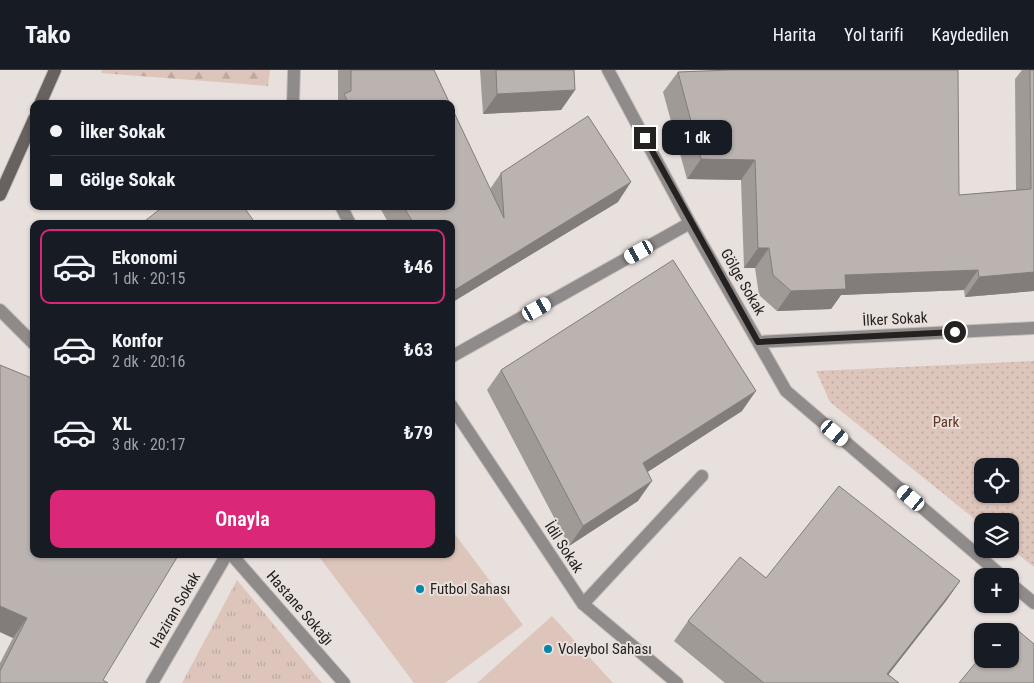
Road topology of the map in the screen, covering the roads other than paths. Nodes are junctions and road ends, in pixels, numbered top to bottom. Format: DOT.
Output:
graph roads {
  1 [pos="55,70"];
  2 [pos="294,70"];
  3 [pos="608,70"];
  4 [pos="42,100"];
  5 [pos="293,100"];
  6 [pos="30,127"];
  7 [pos="0,195"];
  8 [pos="690,223"];
  9 [pos="0,310"];
  10 [pos="1034,328"];
  11 [pos="30,340"];
  12 [pos="758,342"];
  13 [pos="455,355"];
  14 [pos="455,411"];
  15 [pos="702,476"];
  16 [pos="225,558"];
  17 [pos="235,558"];
  18 [pos="993,568"];
  19 [pos="1019,590"];
  20 [pos="1034,603"];
  21 [pos="583,604"];
  22 [pos="152,683"];
  23 [pos="344,683"];
  24 [pos="677,683"];
  1 -- 4 [label="main road"];
  2 -- 5 [label="street"];
  3 -- 8 [label="street, Gölge Sokak"];
  6 -- 7 [label="main road"];
  8 -- 12 [label="street, Gölge Sokak"];
  8 -- 13 [label="street"];
  9 -- 11 [label="street"];
  10 -- 12 [label="street, İlker Sokak"];
  12 -- 18 [label="street, Gölge Sokak"];
  14 -- 21 [label="street, İdil Sokak"];
  15 -- 21 [label="street"];
  16 -- 22 [label="street, Haziran Sokak"];
  17 -- 23 [label="street, Hastane Sokağı"];
  19 -- 20 [label="street"];
  21 -- 24 [label="street, İdil Sokak"];
}
